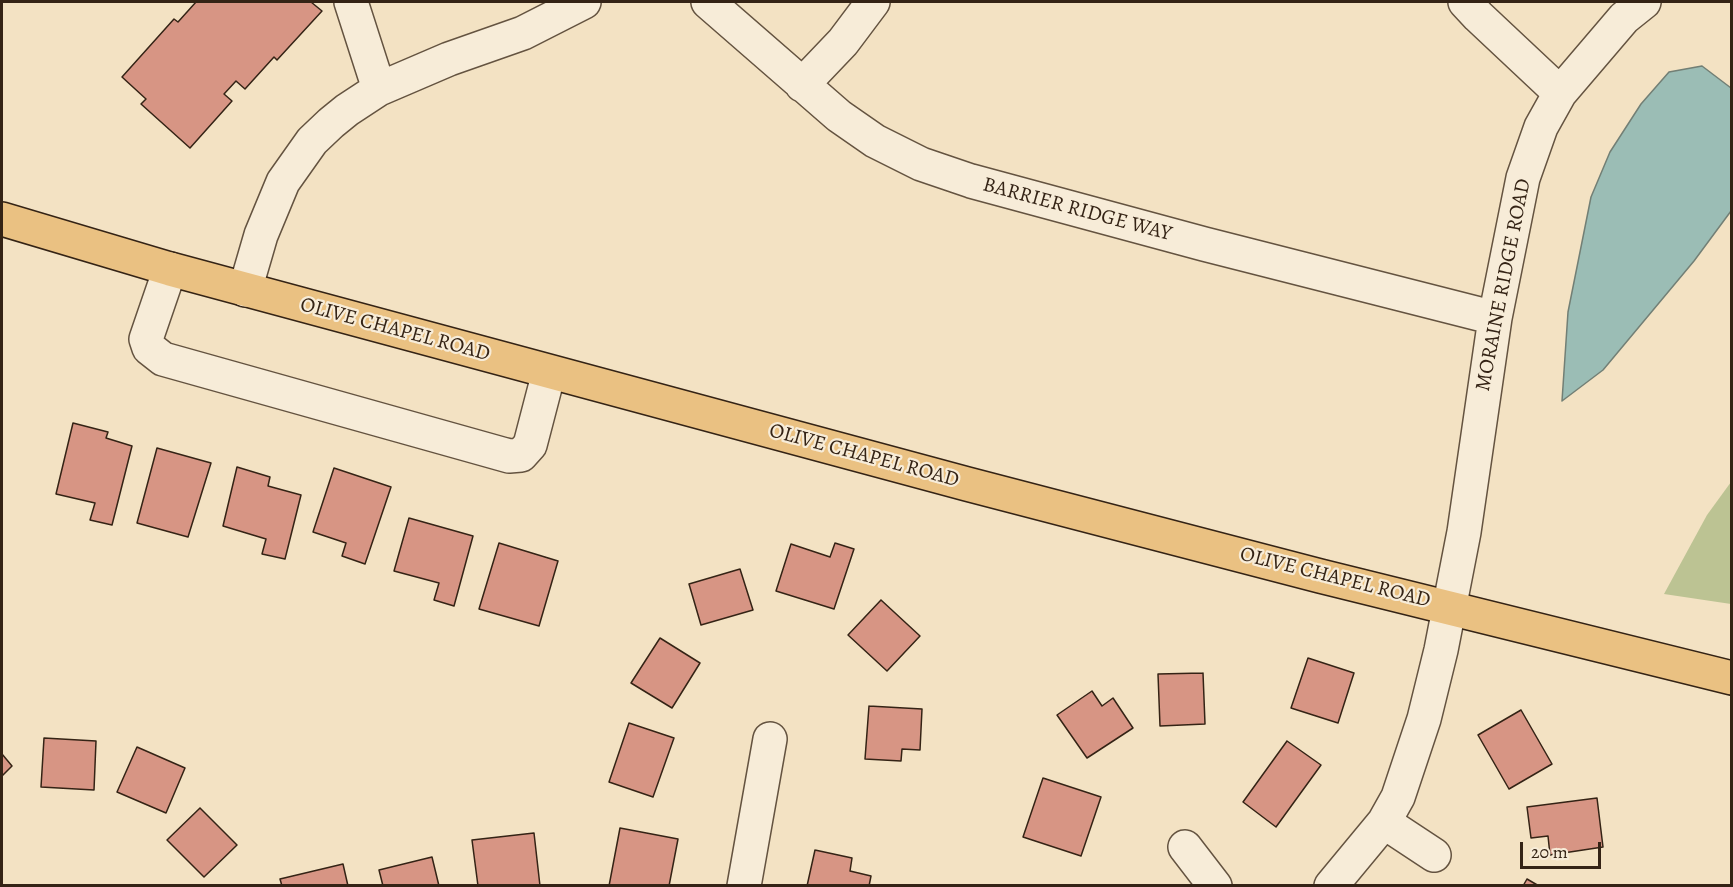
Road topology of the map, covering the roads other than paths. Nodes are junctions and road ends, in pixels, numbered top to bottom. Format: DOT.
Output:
graph roads {
  1 [pos="351,2"];
  2 [pos="584,2"];
  3 [pos="708,2"];
  4 [pos="873,2"];
  5 [pos="1465,2"];
  6 [pos="1644,2"];
  7 [pos="802,85"];
  8 [pos="379,89"];
  9 [pos="1560,93"];
  10 [pos="2,219"];
  11 [pos="170,269"];
  12 [pos="245,290"];
  13 [pos="1495,318"];
  14 [pos="549,372"];
  15 [pos="1450,607"];
  16 [pos="1731,678"];
  17 [pos="770,739"];
  18 [pos="1384,822"];
  19 [pos="1185,847"];
  20 [pos="1434,855"];
  21 [pos="744,885"];
  22 [pos="1215,885"];
  23 [pos="1331,885"];
  1 -- 8 [label="street"];
  2 -- 8 [label="street"];
  3 -- 7 [label="street, BARRIER RIDGE WAY"];
  4 -- 7 [label="street"];
  5 -- 9 [label="street"];
  6 -- 9 [label="street, MORAINE RIDGE ROAD"];
  7 -- 13 [label="street, BARRIER RIDGE WAY"];
  8 -- 12 [label="street"];
  9 -- 13 [label="street, MORAINE RIDGE ROAD"];
  10 -- 11 [label="main road, OLIVE CHAPEL ROAD"];
  11 -- 12 [label="main road, OLIVE CHAPEL ROAD"];
  11 -- 14 [label="street"];
  12 -- 14 [label="main road, OLIVE CHAPEL ROAD"];
  13 -- 15 [label="street, MORAINE RIDGE ROAD"];
  14 -- 15 [label="main road, OLIVE CHAPEL ROAD"];
  15 -- 16 [label="main road, OLIVE CHAPEL ROAD"];
  15 -- 18 [label="street, MORAINE RIDGE ROAD"];
  17 -- 21 [label="street"];
  18 -- 20 [label="street"];
  18 -- 23 [label="street, MORAINE RIDGE ROAD"];
  19 -- 22 [label="street"];
}
